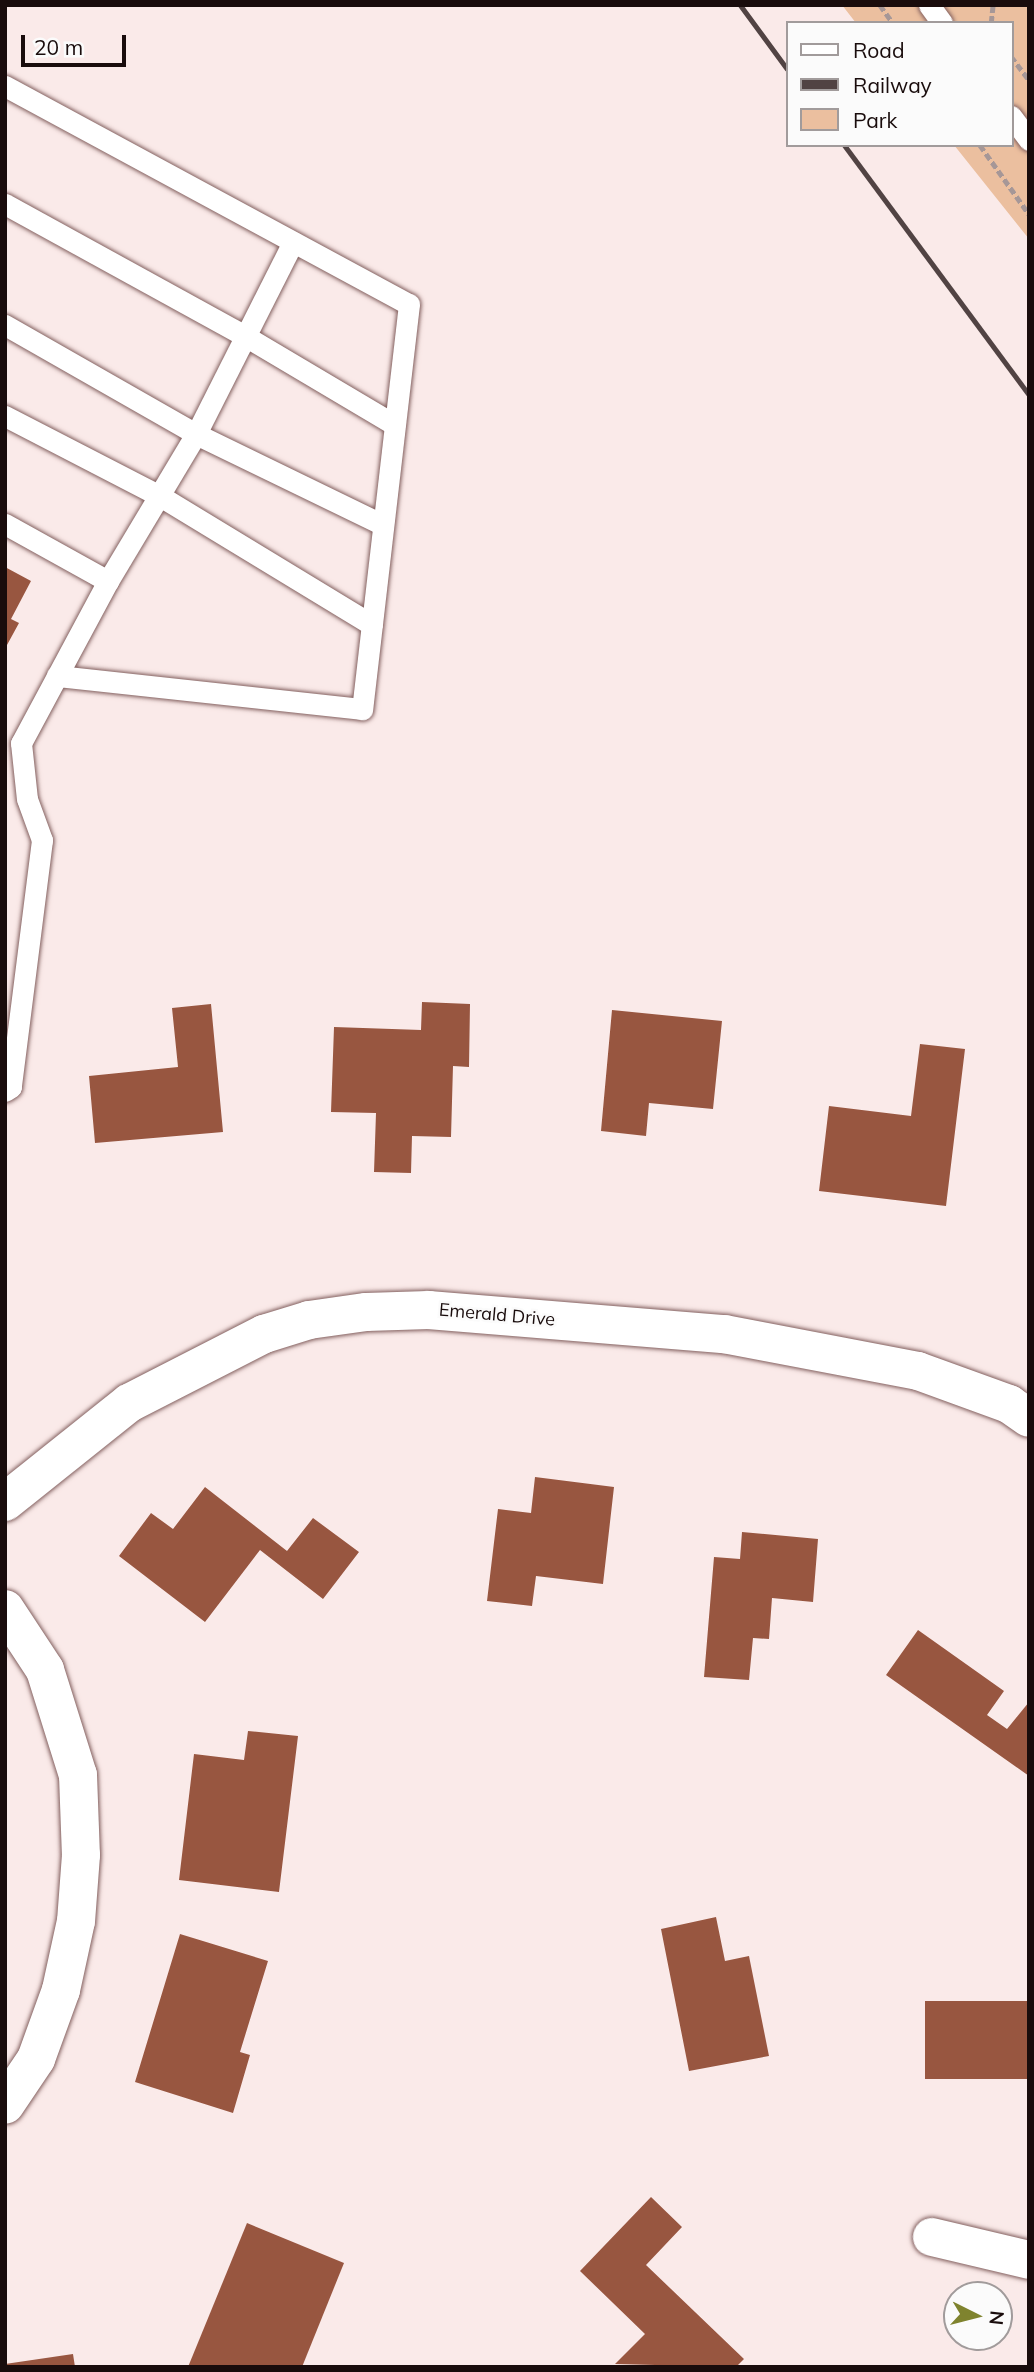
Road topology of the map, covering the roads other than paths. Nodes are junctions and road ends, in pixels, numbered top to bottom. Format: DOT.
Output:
graph roads {
  1 [pos="929,5"];
  2 [pos="941,21"];
  3 [pos="5,86"];
  4 [pos="1013,119"];
  5 [pos="1029,140"];
  6 [pos="5,204"];
  7 [pos="293,242"];
  8 [pos="5,325"];
  9 [pos="245,336"];
  10 [pos="5,416"];
  11 [pos="395,425"];
  12 [pos="196,433"];
  13 [pos="160,496"];
  14 [pos="5,523"];
  15 [pos="383,525"];
  16 [pos="108,581"];
  17 [pos="372,625"];
  18 [pos="57,676"];
  19 [pos="5,1091"];
  20 [pos="1029,1418"];
  21 [pos="5,1502"];
  22 [pos="5,1609"];
  23 [pos="5,2105"];
  24 [pos="932,2237"];
  25 [pos="1029,2260"];
  1 -- 2 [label="lane"];
  3 -- 7 [label="lane"];
  4 -- 5 [label="lane"];
  6 -- 9 [label="lane"];
  7 -- 9 [label="lane"];
  7 -- 11 [label="lane"];
  8 -- 12 [label="lane"];
  9 -- 11 [label="lane"];
  9 -- 12 [label="lane"];
  10 -- 13 [label="lane"];
  11 -- 15 [label="lane"];
  12 -- 13 [label="lane"];
  12 -- 15 [label="lane"];
  13 -- 16 [label="lane"];
  13 -- 17 [label="lane"];
  14 -- 16 [label="lane"];
  15 -- 17 [label="lane"];
  16 -- 18 [label="lane"];
  17 -- 18 [label="lane"];
  18 -- 19 [label="lane"];
  20 -- 21 [label="street, Emerald Drive"];
  22 -- 23 [label="street"];
  24 -- 25 [label="street"];
}
